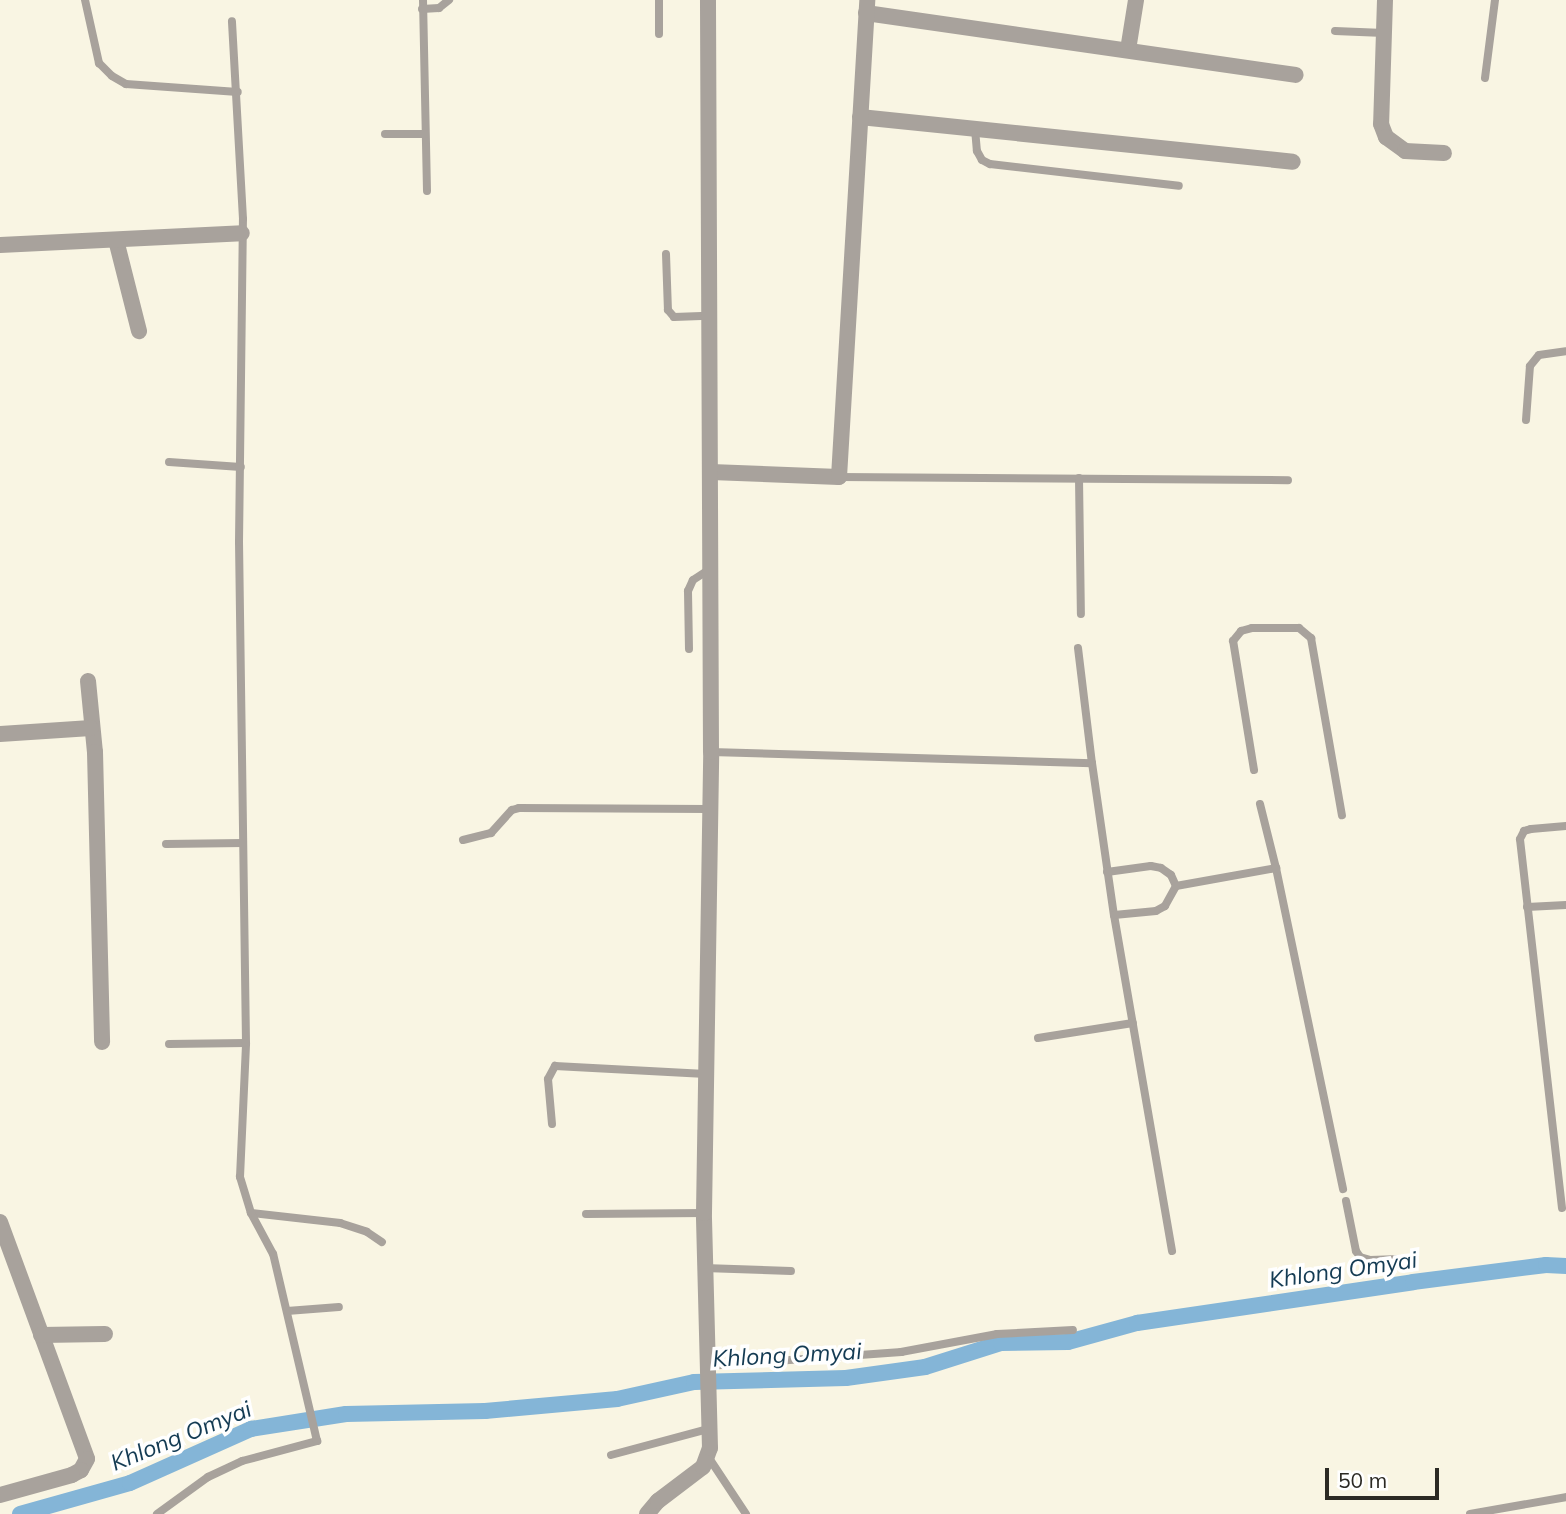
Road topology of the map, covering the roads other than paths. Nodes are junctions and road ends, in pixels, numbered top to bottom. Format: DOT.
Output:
graph roads {
  1 [pos="85,0"];
  2 [pos="449,0"];
  3 [pos="659,0"];
  4 [pos="708,0"];
  5 [pos="1136,0"];
  6 [pos="1385,0"];
  7 [pos="1494,0"];
  8 [pos="423,5"];
  9 [pos="866,6"];
  10 [pos="232,21"];
  11 [pos="1335,31"];
  12 [pos="1384,33"];
  13 [pos="659,34"];
  14 [pos="1128,50"];
  15 [pos="1296,75"];
  16 [pos="1485,78"];
  17 [pos="237,92"];
  18 [pos="860,117"];
  19 [pos="975,129"];
  20 [pos="385,134"];
  21 [pos="425,134"];
  22 [pos="1444,153"];
  23 [pos="1293,162"];
  24 [pos="1179,186"];
  25 [pos="427,191"];
  26 [pos="243,233"];
  27 [pos="116,240"];
  28 [pos="0,245"];
  29 [pos="666,254"];
  30 [pos="708,316"];
  31 [pos="139,331"];
  32 [pos="1566,351"];
  33 [pos="1526,419"];
  34 [pos="169,463"];
  35 [pos="241,467"];
  36 [pos="710,472"];
  37 [pos="839,477"];
  38 [pos="1079,478"];
  39 [pos="1288,480"];
  40 [pos="710,569"];
  41 [pos="1081,614"];
  42 [pos="1078,648"];
  43 [pos="689,649"];
  44 [pos="88,681"];
  45 [pos="91,728"];
  46 [pos="0,734"];
  47 [pos="710,752"];
  48 [pos="1092,763"];
  49 [pos="1254,770"];
  50 [pos="1260,804"];
  51 [pos="708,809"];
  52 [pos="1342,815"];
  53 [pos="1566,826"];
  54 [pos="463,840"];
  55 [pos="243,843"];
  56 [pos="166,844"];
  57 [pos="1276,868"];
  58 [pos="1107,872"];
  59 [pos="1176,886"];
  60 [pos="1566,905"];
  61 [pos="1528,907"];
  62 [pos="1114,915"];
  63 [pos="1133,1023"];
  64 [pos="1038,1038"];
  65 [pos="102,1042"];
  66 [pos="246,1043"];
  67 [pos="169,1044"];
  68 [pos="706,1074"];
  69 [pos="552,1124"];
  70 [pos="1343,1189"];
  71 [pos="1346,1202"];
  72 [pos="1562,1208"];
  73 [pos="251,1213"];
  74 [pos="704,1213"];
  75 [pos="586,1214"];
  76 [pos="0,1222"];
  77 [pos="382,1242"];
  78 [pos="1171,1251"];
  79 [pos="1400,1259"];
  80 [pos="704,1268"];
  81 [pos="792,1272"];
  82 [pos="339,1307"];
  83 [pos="288,1311"];
  84 [pos="1073,1330"];
  85 [pos="105,1334"];
  86 [pos="41,1335"];
  87 [pos="707,1369"];
  88 [pos="708,1429"];
  89 [pos="611,1455"];
  90 [pos="709,1458"];
  91 [pos="0,1495"];
  92 [pos="1566,1497"];
  93 [pos="157,1514"];
  94 [pos="647,1514"];
  95 [pos="746,1514"];
  96 [pos="1470,1514"];
  1 -- 17 [label="lane"];
  2 -- 8 [label="lane"];
  3 -- 13 [label="lane"];
  4 -- 30 [label="street"];
  5 -- 14 [label="street"];
  6 -- 12 [label="street"];
  7 -- 16 [label="lane"];
  8 -- 21 [label="lane"];
  9 -- 14 [label="street"];
  9 -- 18 [label="street"];
  10 -- 17 [label="lane"];
  11 -- 12 [label="lane"];
  12 -- 22 [label="street"];
  14 -- 15 [label="street"];
  17 -- 26 [label="lane"];
  18 -- 19 [label="street"];
  18 -- 37 [label="street"];
  19 -- 23 [label="street"];
  19 -- 24 [label="lane"];
  20 -- 21 [label="lane"];
  21 -- 25 [label="lane"];
  26 -- 27 [label="street"];
  26 -- 35 [label="lane"];
  27 -- 28 [label="street"];
  27 -- 31 [label="street"];
  29 -- 30 [label="lane"];
  30 -- 36 [label="street"];
  32 -- 33 [label="lane"];
  34 -- 35 [label="lane"];
  35 -- 55 [label="lane"];
  36 -- 37 [label="street"];
  36 -- 40 [label="street"];
  37 -- 38 [label="lane"];
  38 -- 39 [label="lane"];
  38 -- 41 [label="lane"];
  40 -- 43 [label="lane"];
  40 -- 47 [label="street"];
  42 -- 48 [label="lane"];
  44 -- 45 [label="street"];
  45 -- 46 [label="street"];
  45 -- 65 [label="street"];
  47 -- 48 [label="lane"];
  47 -- 51 [label="street"];
  48 -- 58 [label="lane"];
  49 -- 52 [label="lane"];
  50 -- 57 [label="lane"];
  51 -- 54 [label="lane"];
  51 -- 68 [label="street"];
  53 -- 61 [label="lane"];
  55 -- 56 [label="lane"];
  55 -- 66 [label="lane"];
  57 -- 59 [label="lane"];
  57 -- 70 [label="lane"];
  58 -- 59 [label="lane"];
  58 -- 62 [label="lane"];
  59 -- 62 [label="lane"];
  60 -- 61 [label="lane"];
  61 -- 72 [label="lane"];
  62 -- 63 [label="lane"];
  63 -- 64 [label="lane"];
  63 -- 78 [label="lane"];
  66 -- 67 [label="lane"];
  66 -- 73 [label="lane"];
  68 -- 69 [label="lane"];
  68 -- 74 [label="street"];
  71 -- 79 [label="lane"];
  73 -- 77 [label="lane"];
  73 -- 83 [label="lane"];
  74 -- 75 [label="lane"];
  74 -- 80 [label="street"];
  76 -- 86 [label="street"];
  80 -- 81 [label="lane"];
  80 -- 87 [label="street"];
  82 -- 83 [label="lane"];
  83 -- 93 [label="lane"];
  84 -- 87 [label="lane"];
  85 -- 86 [label="street"];
  86 -- 91 [label="street"];
  87 -- 88 [label="street"];
  88 -- 89 [label="lane"];
  88 -- 90 [label="street"];
  90 -- 94 [label="street"];
  90 -- 95 [label="lane"];
  92 -- 96 [label="lane"];
}
